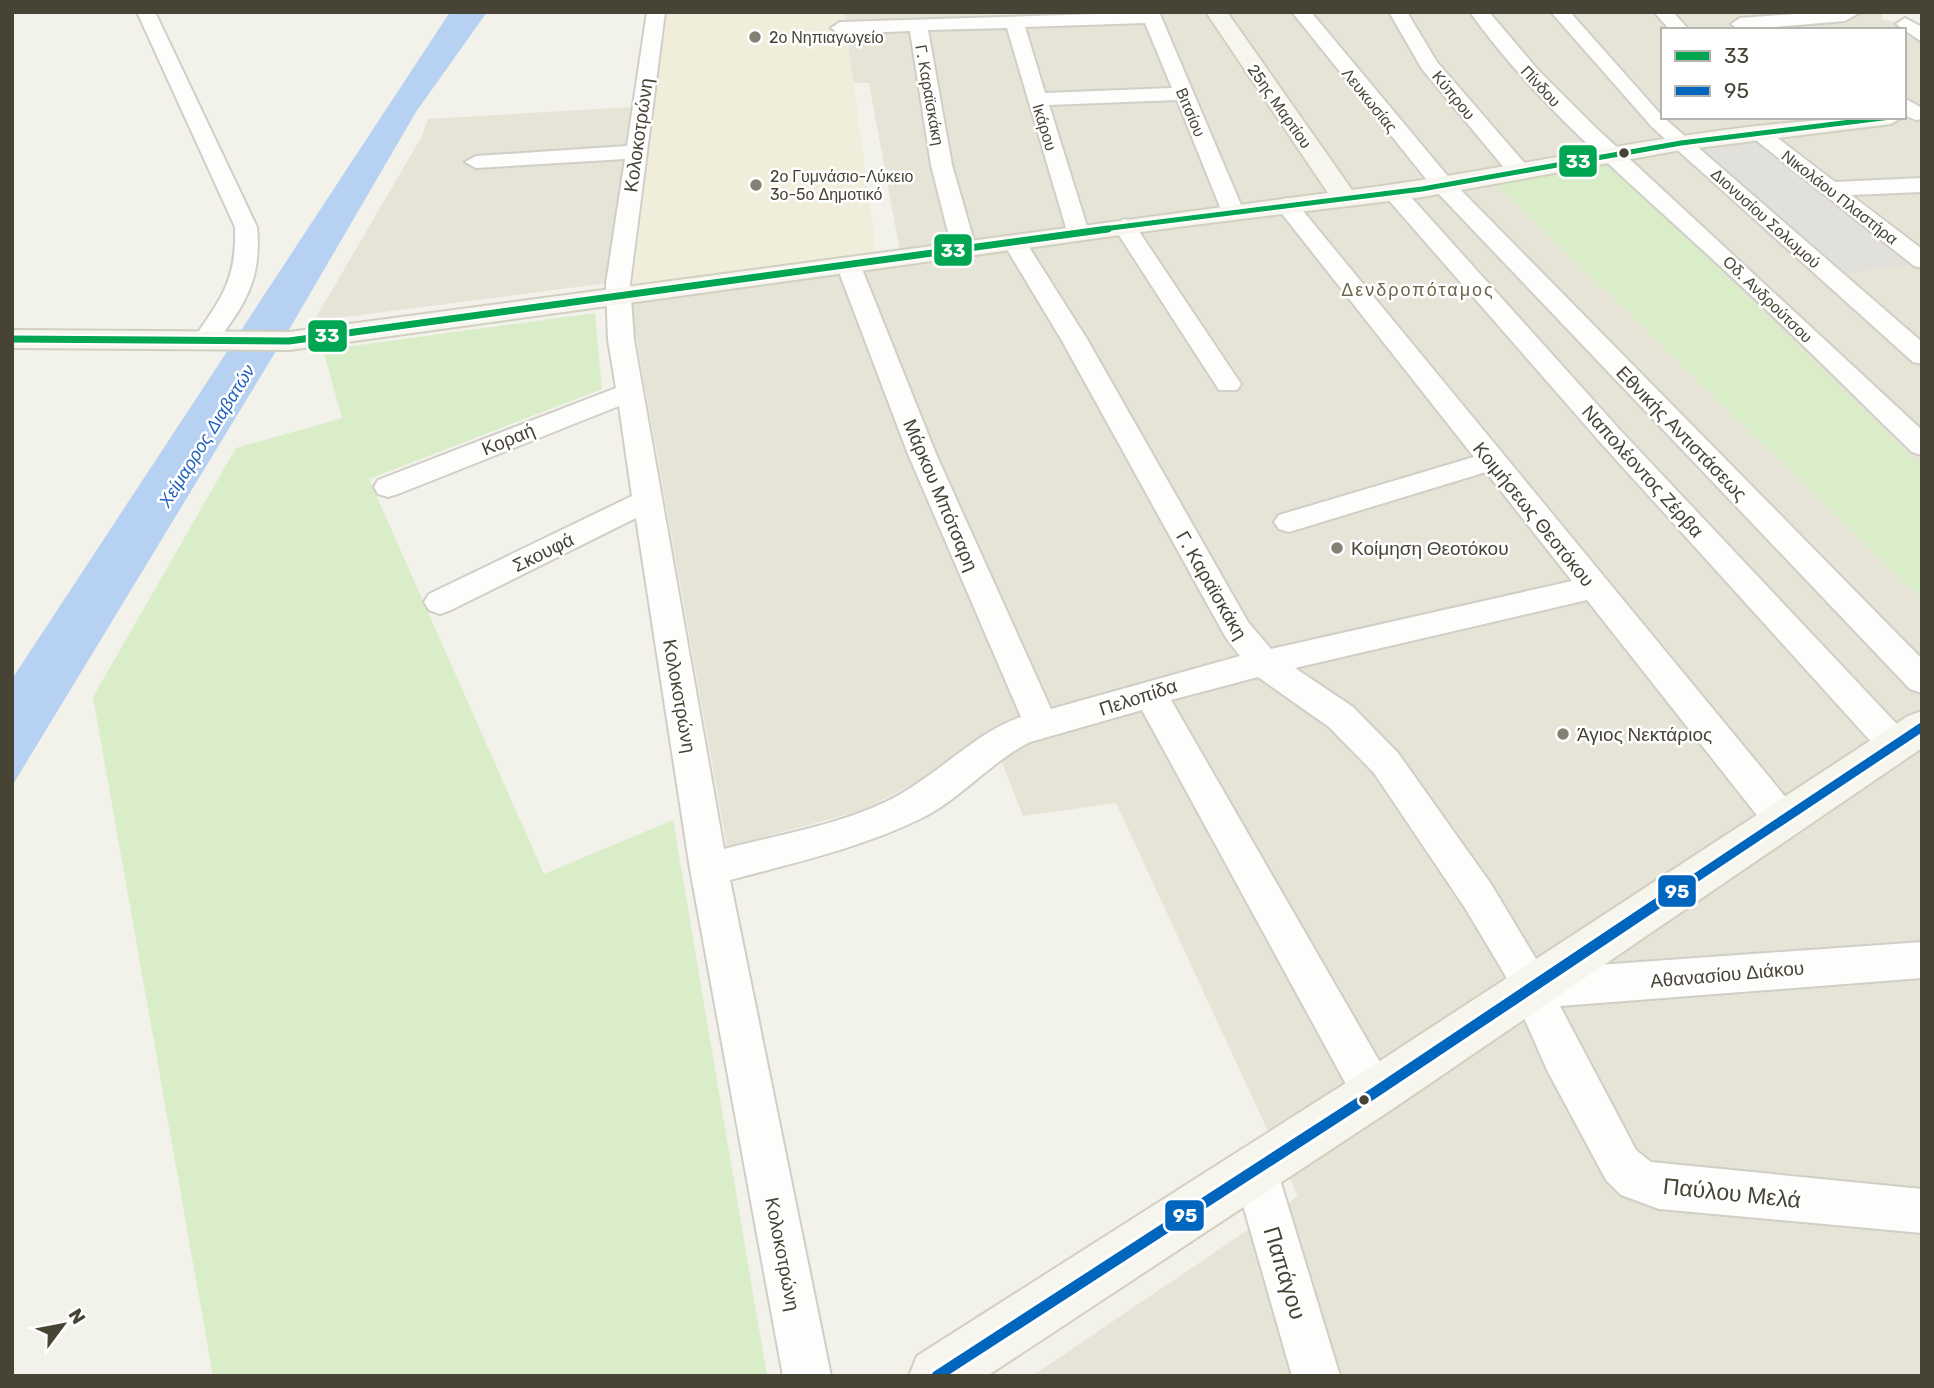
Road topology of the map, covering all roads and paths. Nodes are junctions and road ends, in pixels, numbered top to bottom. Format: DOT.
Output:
graph roads {
  1 [pos="146,12"];
  2 [pos="656,12"];
  3 [pos="1216,12"];
  4 [pos="1301,12"];
  5 [pos="1398,12"];
  6 [pos="1479,12"];
  7 [pos="1560,12"];
  8 [pos="1663,12"];
  9 [pos="1852,12"];
  10 [pos="1151,15"];
  11 [pos="1014,21"];
  12 [pos="1800,21"];
  13 [pos="918,24"];
  14 [pos="1740,24"];
  15 [pos="1905,24"];
  16 [pos="840,28"];
  17 [pos="1679,28"];
  18 [pos="1922,36"];
  19 [pos="1183,94"];
  20 [pos="1036,99"];
  21 [pos="1849,119"];
  22 [pos="1771,127"];
  23 [pos="1681,143"];
  24 [pos="636,152"];
  25 [pos="1610,155"];
  26 [pos="476,162"];
  27 [pos="1520,171"];
  28 [pos="1443,185"];
  29 [pos="1922,185"];
  30 [pos="1830,189"];
  31 [pos="1395,192"];
  32 [pos="1345,198"];
  33 [pos="1286,205"];
  34 [pos="1233,212"];
  35 [pos="1124,226"];
  36 [pos="1077,233"];
  37 [pos="1014,241"];
  38 [pos="964,248"];
  39 [pos="1922,261"];
  40 [pos="848,264"];
  41 [pos="618,296"];
  42 [pos="12,339"];
  43 [pos="205,341"];
  44 [pos="1922,356"];
  45 [pos="1228,384"];
  46 [pos="629,391"];
  47 [pos="1922,446"];
  48 [pos="1492,461"];
  49 [pos="388,487"];
  50 [pos="646,501"];
  51 [pos="1289,522"];
  52 [pos="1594,587"];
  53 [pos="440,602"];
  54 [pos="1264,664"];
  55 [pos="1922,680"];
  56 [pos="1150,693"];
  57 [pos="1041,724"];
  58 [pos="1909,736"];
  59 [pos="1784,822"];
  60 [pos="709,869"];
  61 [pos="1922,960"];
  62 [pos="1532,989"];
  63 [pos="1374,1093"];
  64 [pos="1255,1170"];
  65 [pos="1922,1211"];
  66 [pos="807,1376"];
  67 [pos="937,1376"];
  68 [pos="1316,1376"];
  1 -- 43 [label="street"];
  2 -- 24 [label="street, Κολοκοτρώνη"];
  3 -- 32 [label="street, 25ης Μαρτίου"];
  4 -- 28 [label="street, Λευκωσίας"];
  5 -- 27 [label="street, Κύπρου"];
  6 -- 25 [label="street, Πίνδου"];
  7 -- 23 [label="street, Διονυσίου Σολωμού"];
  8 -- 17 [label="street"];
  9 -- 12 [label="street"];
  10 -- 11 [label="street"];
  10 -- 19 [label="street, Βιτσίου"];
  11 -- 13 [label="street"];
  11 -- 20 [label="street, Ικάρου"];
  12 -- 14 [label="street"];
  13 -- 16 [label="street"];
  13 -- 38 [label="street, Γ. Καραϊσκάκη"];
  15 -- 18 [label="street"];
  19 -- 20 [label="street"];
  19 -- 34 [label="street, Βιτσίου"];
  20 -- 36 [label="street, Ικάρου"];
  21 -- 22 [label="street"];
  22 -- 23 [label="street"];
  22 -- 30 [label="street, Νικολάου Πλαστήρα"];
  23 -- 25 [label="street"];
  23 -- 44 [label="street, Διονυσίου Σολωμού"];
  24 -- 26 [label="street"];
  24 -- 41 [label="street, Κολοκοτρώνη"];
  25 -- 27 [label="street"];
  25 -- 47 [label="street, Οδ. Ανδρούτσου"];
  27 -- 28 [label="street"];
  28 -- 31 [label="street"];
  28 -- 55 [label="street, Εθνικής Αντιστάσεως"];
  29 -- 30 [label="street"];
  30 -- 39 [label="street, Νικολάου Πλαστήρα"];
  31 -- 32 [label="street"];
  31 -- 58 [label="street, Ναπολέοντος Ζέρβα"];
  32 -- 33 [label="street"];
  33 -- 34 [label="street"];
  33 -- 48 [label="street, Κοιμήσεως Θεοτόκου"];
  34 -- 35 [label="street"];
  35 -- 36 [label="street"];
  35 -- 45 [label="street"];
  36 -- 37 [label="street"];
  37 -- 38 [label="street"];
  37 -- 54 [label="street, Γ. Καραϊσκάκη"];
  38 -- 40 [label="street"];
  40 -- 41 [label="street"];
  40 -- 57 [label="street, Μάρκου Μπότσαρη"];
  41 -- 43 [label="street"];
  41 -- 46 [label="street, Κολοκοτρώνη"];
  42 -- 43 [label="street"];
  46 -- 49 [label="street, Κοραή"];
  46 -- 50 [label="street, Κολοκοτρώνη"];
  48 -- 51 [label="street"];
  48 -- 52 [label="street, Κοιμήσεως Θεοτόκου"];
  50 -- 53 [label="street, Σκουφά"];
  50 -- 60 [label="street, Κολοκοτρώνη"];
  52 -- 54 [label="street, Πελοπίδα"];
  52 -- 59 [label="street, Κοιμήσεως Θεοτόκου"];
  54 -- 56 [label="street, Πελοπίδα"];
  54 -- 62 [label="street, Γ. Καραϊσκάκη"];
  56 -- 57 [label="street, Πελοπίδα"];
  56 -- 63 [label="street"];
  57 -- 60 [label="street, Πελοπίδα"];
  58 -- 59 [label="street"];
  59 -- 62 [label="street"];
  60 -- 66 [label="street, Κολοκοτρώνη"];
  61 -- 62 [label="street, Αθανασίου Διάκου"];
  62 -- 63 [label="street"];
  62 -- 65 [label="street, Παύλου Μελά"];
  63 -- 64 [label="street"];
  64 -- 67 [label="street"];
  64 -- 68 [label="street, Παπάγου"];
}
